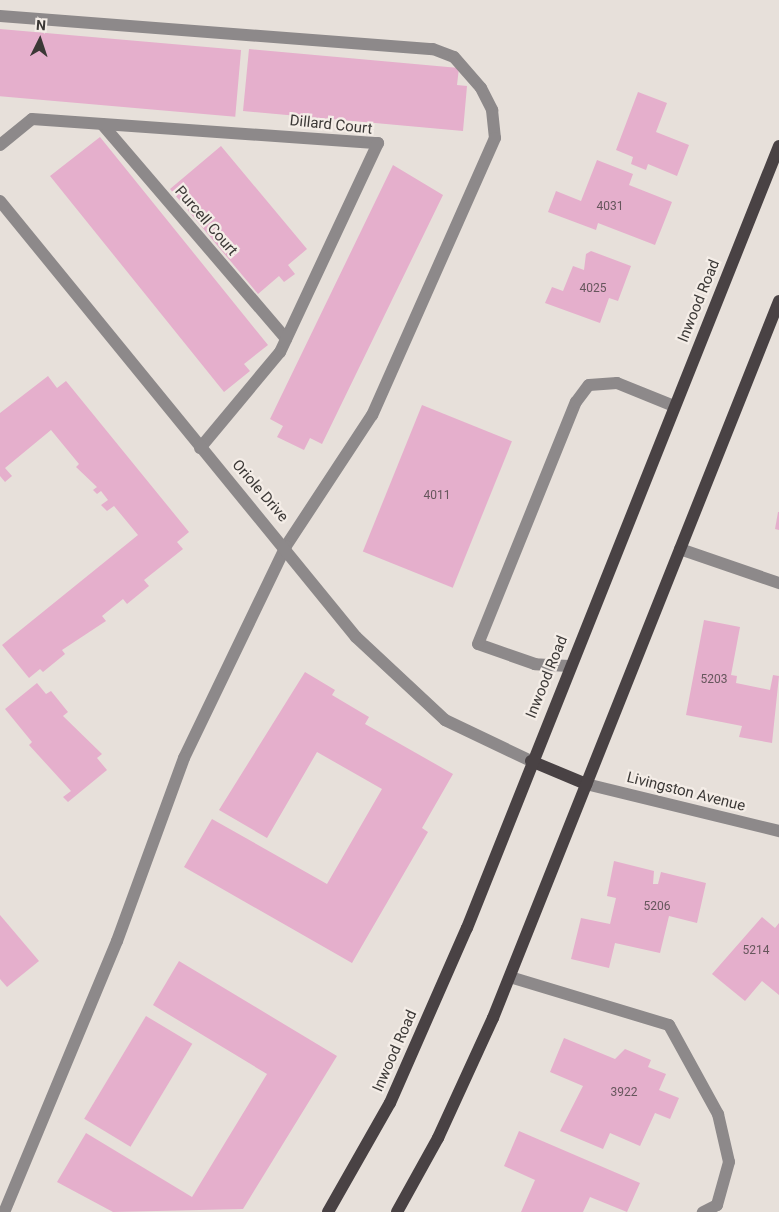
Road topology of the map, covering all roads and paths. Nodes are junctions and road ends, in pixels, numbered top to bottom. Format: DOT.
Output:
graph roads {
  1 [pos="0,16"];
  2 [pos="102,124"];
  3 [pos="0,145"];
  4 [pos="779,146"];
  5 [pos="0,201"];
  6 [pos="779,301"];
  7 [pos="775,323"];
  8 [pos="286,339"];
  9 [pos="674,406"];
  10 [pos="200,448"];
  11 [pos="286,546"];
  12 [pos="680,549"];
  13 [pos="779,583"];
  14 [pos="569,666"];
  15 [pos="530,761"];
  16 [pos="586,784"];
  17 [pos="779,831"];
  18 [pos="510,977"];
  19 [pos="4,1212"];
  20 [pos="328,1212"];
  21 [pos="397,1212"];
  22 [pos="703,1212"];
  1 -- 11 [label="street"];
  2 -- 3 [label="street, Dillard Court"];
  2 -- 8 [label="street, Purcell Court"];
  2 -- 8 [label="street, Dillard Court"];
  4 -- 9 [label="main road, Inwood Road"];
  5 -- 10 [label="street, Oriole Drive"];
  6 -- 7 [label="main road"];
  7 -- 12 [label="main road"];
  8 -- 10 [label="street, Dillard Court"];
  9 -- 14 [label="main road, Inwood Road"];
  9 -- 14 [label="street"];
  10 -- 11 [label="street, Oriole Drive"];
  11 -- 15 [label="street, Oriole Drive"];
  11 -- 19 [label="street"];
  12 -- 13 [label="street"];
  12 -- 16 [label="main road"];
  14 -- 15 [label="main road, Inwood Road"];
  15 -- 16 [label="main road"];
  15 -- 20 [label="main road, Inwood Road"];
  16 -- 17 [label="street, Livingston Avenue"];
  16 -- 18 [label="main road"];
  18 -- 21 [label="main road"];
  18 -- 22 [label="street"];
}
